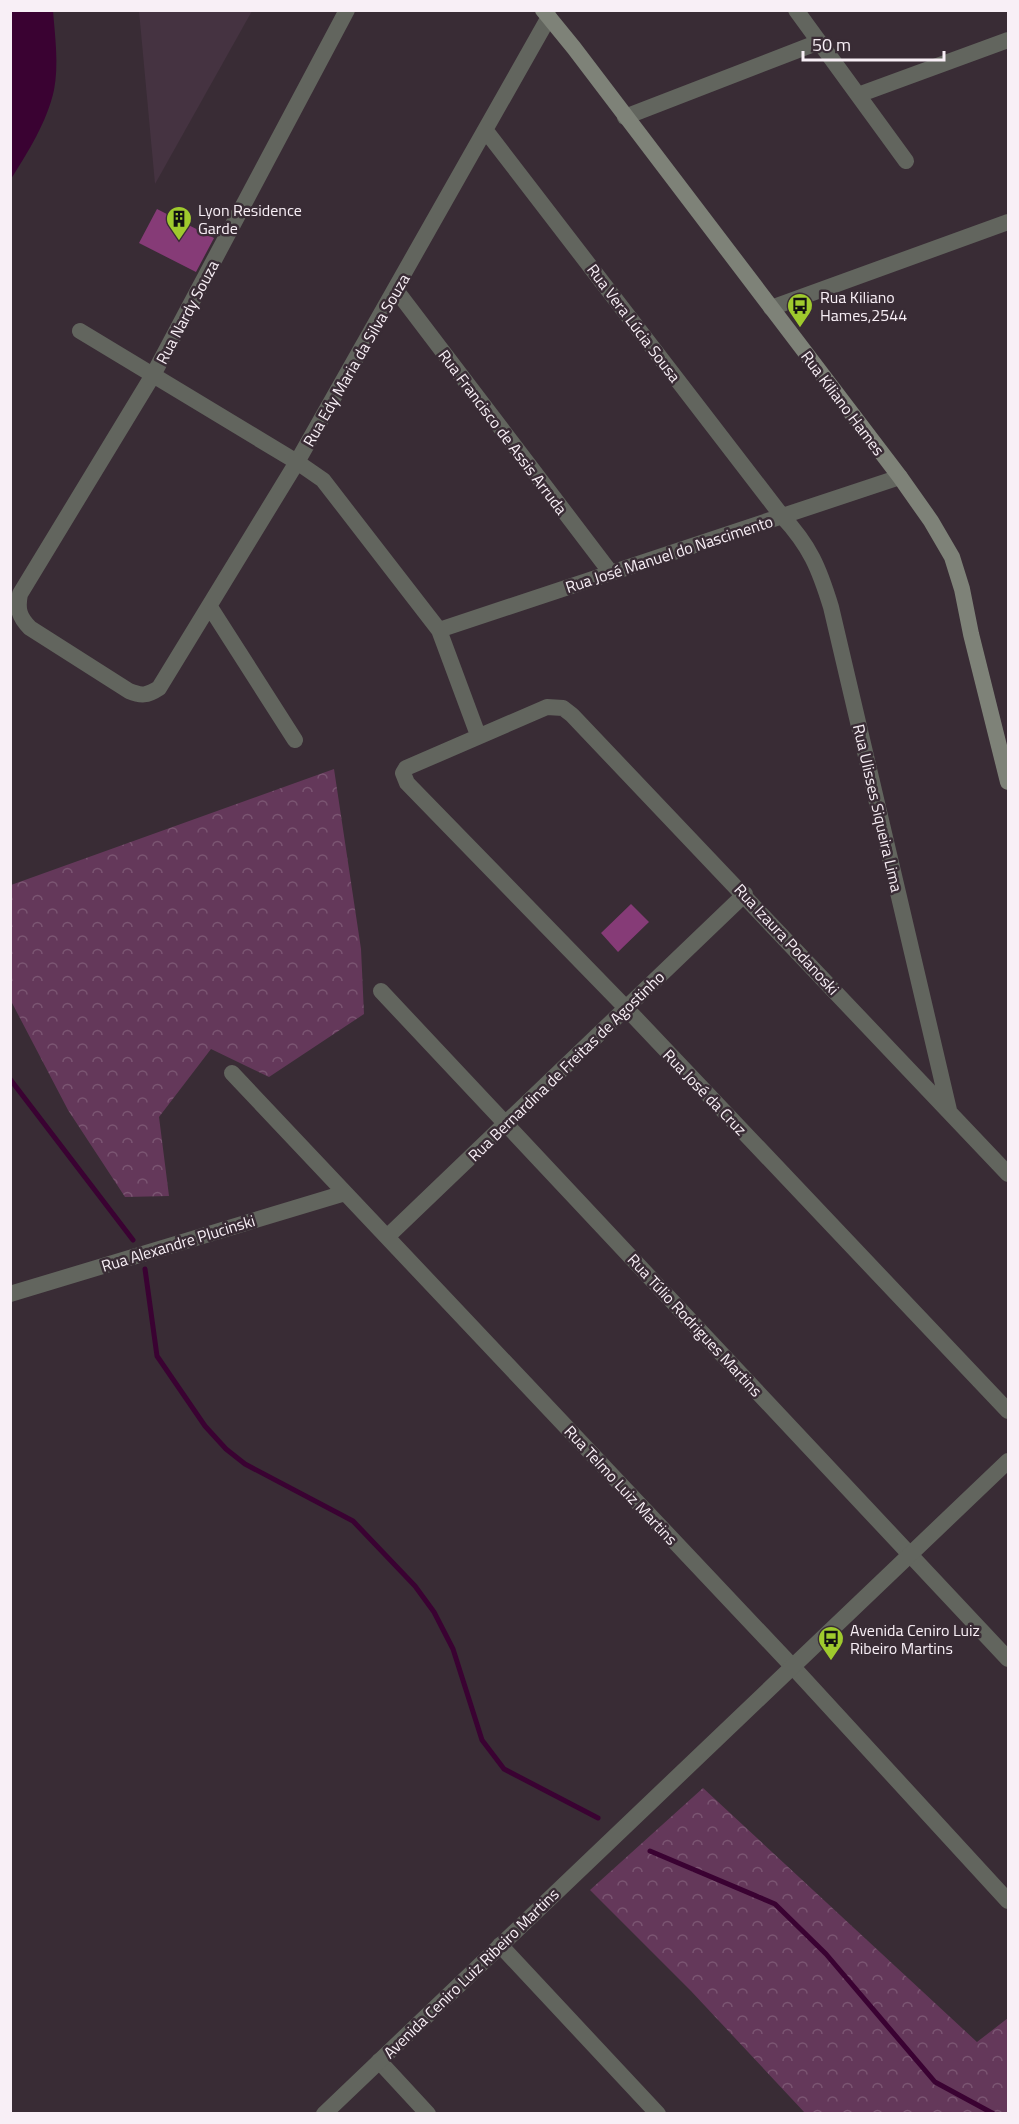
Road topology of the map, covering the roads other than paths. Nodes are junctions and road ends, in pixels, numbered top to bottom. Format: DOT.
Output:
graph roads {
  1 [pos="347,10"];
  2 [pos="796,10"];
  3 [pos="546,14"];
  4 [pos="1008,40"];
  5 [pos="819,42"];
  6 [pos="858,95"];
  7 [pos="625,117"];
  8 [pos="486,131"];
  9 [pos="906,161"];
  10 [pos="1008,222"];
  11 [pos="396,290"];
  12 [pos="771,308"];
  13 [pos="80,331"];
  14 [pos="153,375"];
  15 [pos="297,462"];
  16 [pos="900,477"];
  17 [pos="782,516"];
  18 [pos="610,573"];
  19 [pos="210,607"];
  20 [pos="439,630"];
  21 [pos="150,694"];
  22 [pos="478,735"];
  23 [pos="295,740"];
  24 [pos="1008,782"];
  25 [pos="745,894"];
  26 [pos="381,991"];
  27 [pos="626,1008"];
  28 [pos="232,1073"];
  29 [pos="949,1110"];
  30 [pos="505,1123"];
  31 [pos="1008,1174"];
  32 [pos="345,1193"];
  33 [pos="387,1237"];
  34 [pos="10,1294"];
  35 [pos="1008,1411"];
  36 [pos="1008,1461"];
  37 [pos="911,1554"];
  38 [pos="1008,1659"];
  39 [pos="793,1667"];
  40 [pos="1008,1901"];
  41 [pos="500,1945"];
  42 [pos="379,2061"];
  43 [pos="324,2114"];
  44 [pos="428,2114"];
  45 [pos="658,2114"];
  1 -- 14 [label="street, Rua Nardy Souza"];
  2 -- 5 [label="street"];
  3 -- 7 [label="main road, Rua Kiliano Hames"];
  3 -- 8 [label="street, Rua Edy Maria da Silva Souza"];
  4 -- 6 [label="street"];
  5 -- 6 [label="street"];
  5 -- 7 [label="street"];
  6 -- 9 [label="street"];
  7 -- 12 [label="main road, Rua Kiliano Hames"];
  8 -- 11 [label="street, Rua Edy Maria da Silva Souza"];
  8 -- 17 [label="street, Rua Vera Lúcia Sousa"];
  10 -- 12 [label="street"];
  11 -- 15 [label="street, Rua Edy Maria da Silva Souza"];
  11 -- 18 [label="street, Rua Francisco de Assis Arruda"];
  12 -- 16 [label="main road, Rua Kiliano Hames"];
  13 -- 14 [label="street"];
  14 -- 15 [label="street"];
  14 -- 21 [label="street, Rua Nardy Souza"];
  15 -- 19 [label="street, Rua Edy Maria da Silva Souza"];
  15 -- 20 [label="street"];
  16 -- 17 [label="street, Rua José Manuel do Nascimento"];
  16 -- 24 [label="main road, Rua Kiliano Hames"];
  17 -- 18 [label="street, Rua José Manuel do Nascimento"];
  17 -- 29 [label="street, Rua Ulisses Siqueira Lima"];
  18 -- 20 [label="street, Rua José Manuel do Nascimento"];
  19 -- 21 [label="street, Rua Edy Maria da Silva Souza"];
  19 -- 23 [label="street"];
  20 -- 22 [label="street"];
  22 -- 25 [label="street, Rua Izaura Podanoski"];
  22 -- 27 [label="street, Rua José da Cruz"];
  25 -- 27 [label="street, Rua Bernardina de Freitas de Agostinho"];
  25 -- 29 [label="street, Rua Izaura Podanoski"];
  26 -- 30 [label="street, Rua Túlio Rodrigues Martins"];
  27 -- 30 [label="street, Rua Bernardina de Freitas de Agostinho"];
  27 -- 35 [label="street, Rua José da Cruz"];
  28 -- 32 [label="street, Rua Telmo Luiz Martins"];
  29 -- 31 [label="street, Rua Izaura Podanoski"];
  30 -- 33 [label="street, Rua Bernardina de Freitas de Agostinho"];
  30 -- 37 [label="street, Rua Túlio Rodrigues Martins"];
  32 -- 33 [label="street, Rua Telmo Luiz Martins"];
  32 -- 34 [label="street, Rua Alexandre Plucinski"];
  33 -- 39 [label="street, Rua Telmo Luiz Martins"];
  36 -- 37 [label="street, Avenida Ceniro Luiz Ribeiro Martins"];
  37 -- 38 [label="street, Rua Túlio Rodrigues Martins"];
  37 -- 39 [label="street, Avenida Ceniro Luiz Ribeiro Martins"];
  39 -- 40 [label="street, Rua Telmo Luiz Martins"];
  39 -- 41 [label="street, Avenida Ceniro Luiz Ribeiro Martins"];
  41 -- 42 [label="street, Avenida Ceniro Luiz Ribeiro Martins"];
  41 -- 45 [label="street"];
  42 -- 43 [label="street, Avenida Ceniro Luiz Ribeiro Martins"];
  42 -- 44 [label="street"];
}
